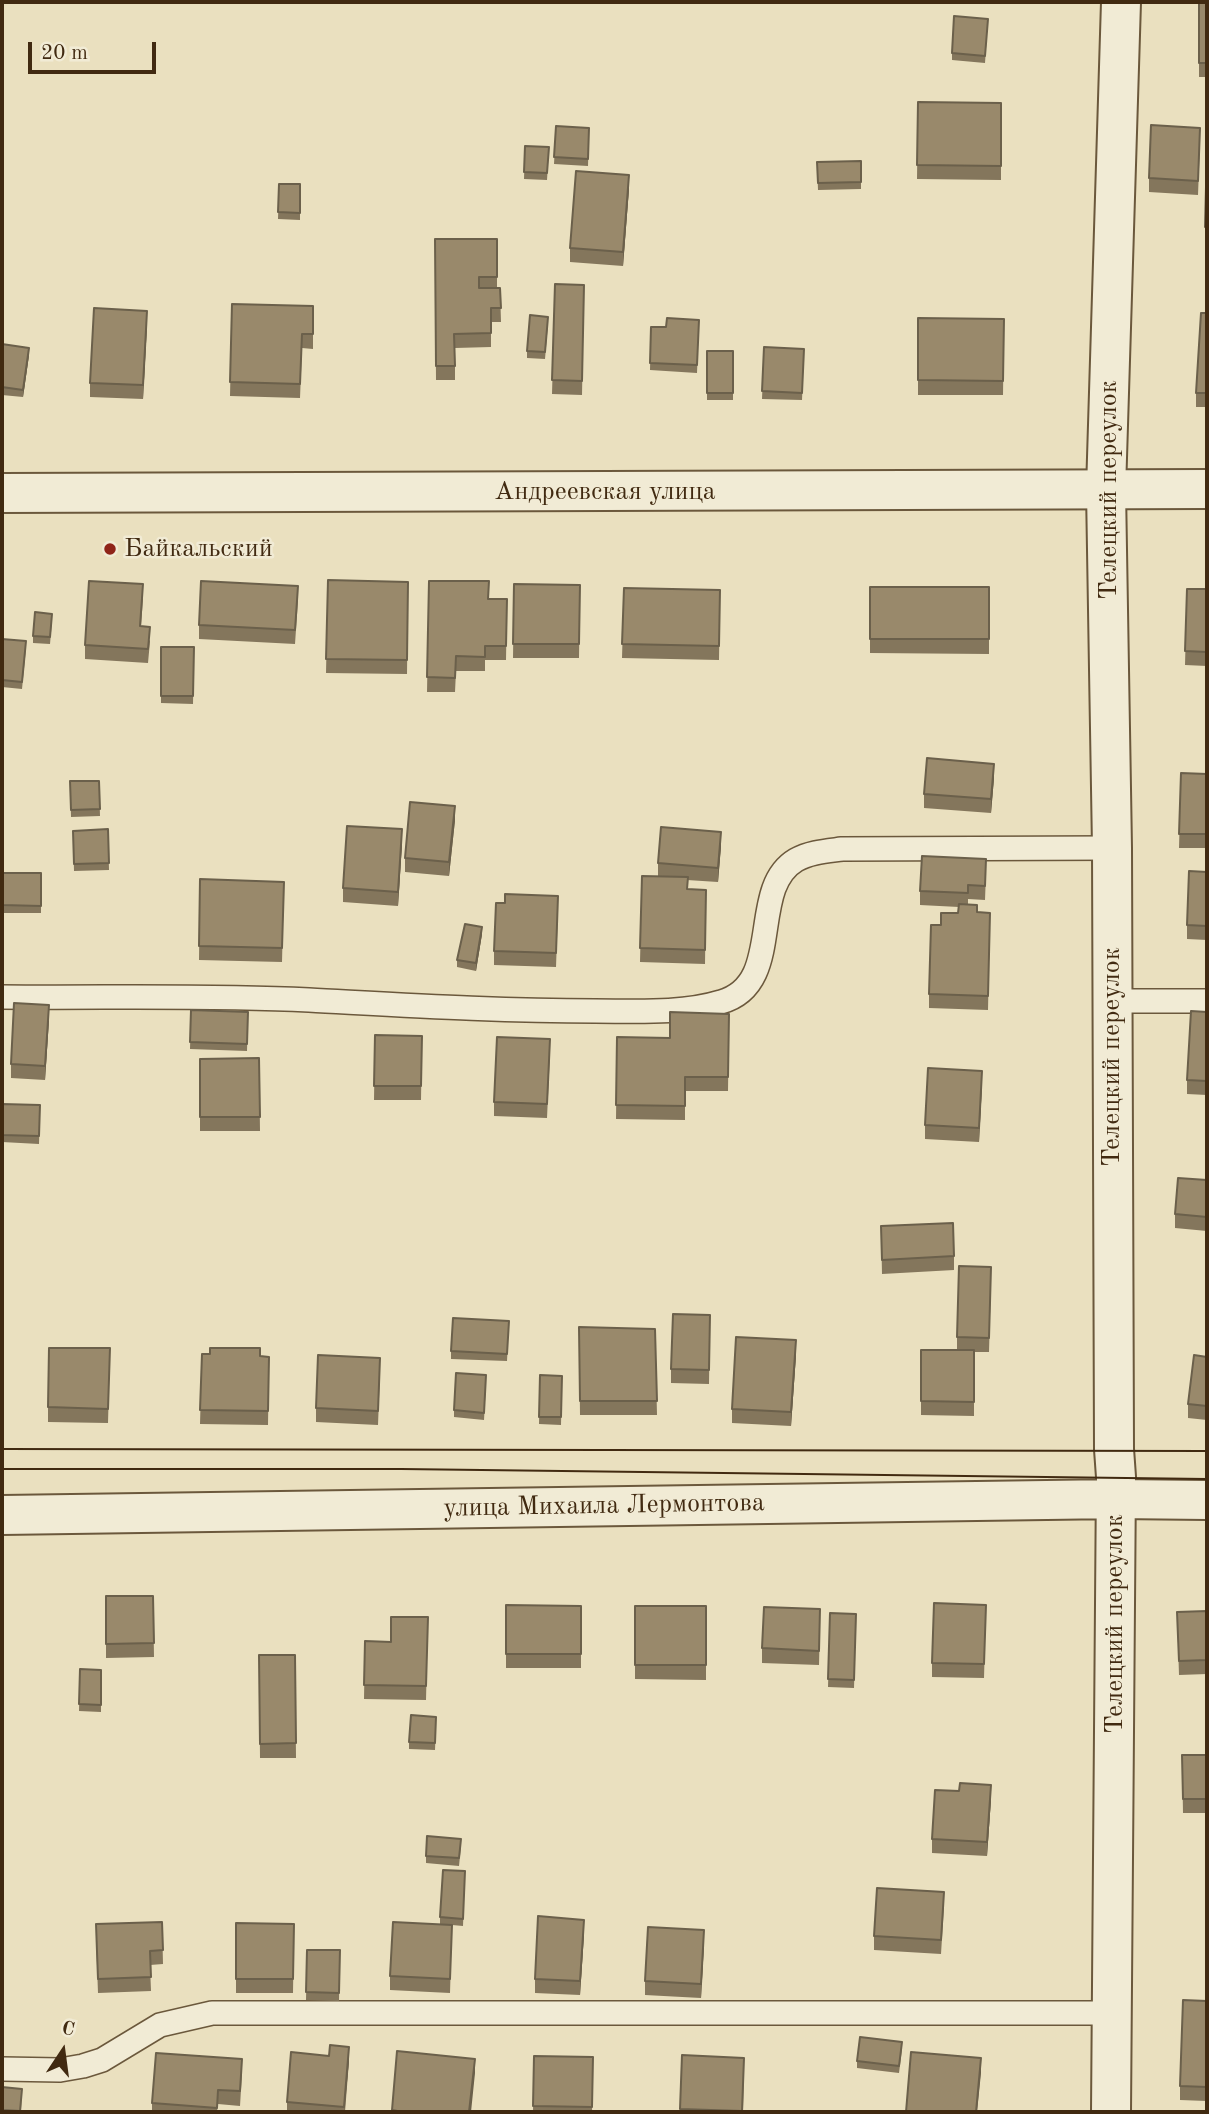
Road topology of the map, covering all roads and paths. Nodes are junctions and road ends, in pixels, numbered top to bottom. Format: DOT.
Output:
graph roads {
  1 [pos="1121,2"];
  2 [pos="1207,489"];
  3 [pos="1106,490"];
  4 [pos="2,493"];
  5 [pos="1112,848"];
  6 [pos="2,998"];
  7 [pos="1112,1001"];
  8 [pos="1207,1001"];
  9 [pos="1116,1499"];
  10 [pos="1207,1500"];
  11 [pos="2,1515"];
  12 [pos="1112,2013"];
  13 [pos="2,2068"];
  14 [pos="1111,2112"];
  1 -- 3 [label="street, Телецкий переулок"];
  2 -- 3 [label="street, Андреевская улица"];
  3 -- 4 [label="street, Андреевская улица"];
  3 -- 5 [label="street, Телецкий переулок"];
  5 -- 6 [label="lane"];
  5 -- 7 [label="street, Телецкий переулок"];
  7 -- 8 [label="lane"];
  7 -- 9 [label="street, Телецкий переулок"];
  9 -- 10 [label="street, улица Михаила Лермонтова"];
  9 -- 11 [label="street, улица Михаила Лермонтова"];
  9 -- 12 [label="street, Телецкий переулок"];
  12 -- 13 [label="lane"];
  12 -- 14 [label="street, Телецкий переулок"];
}
